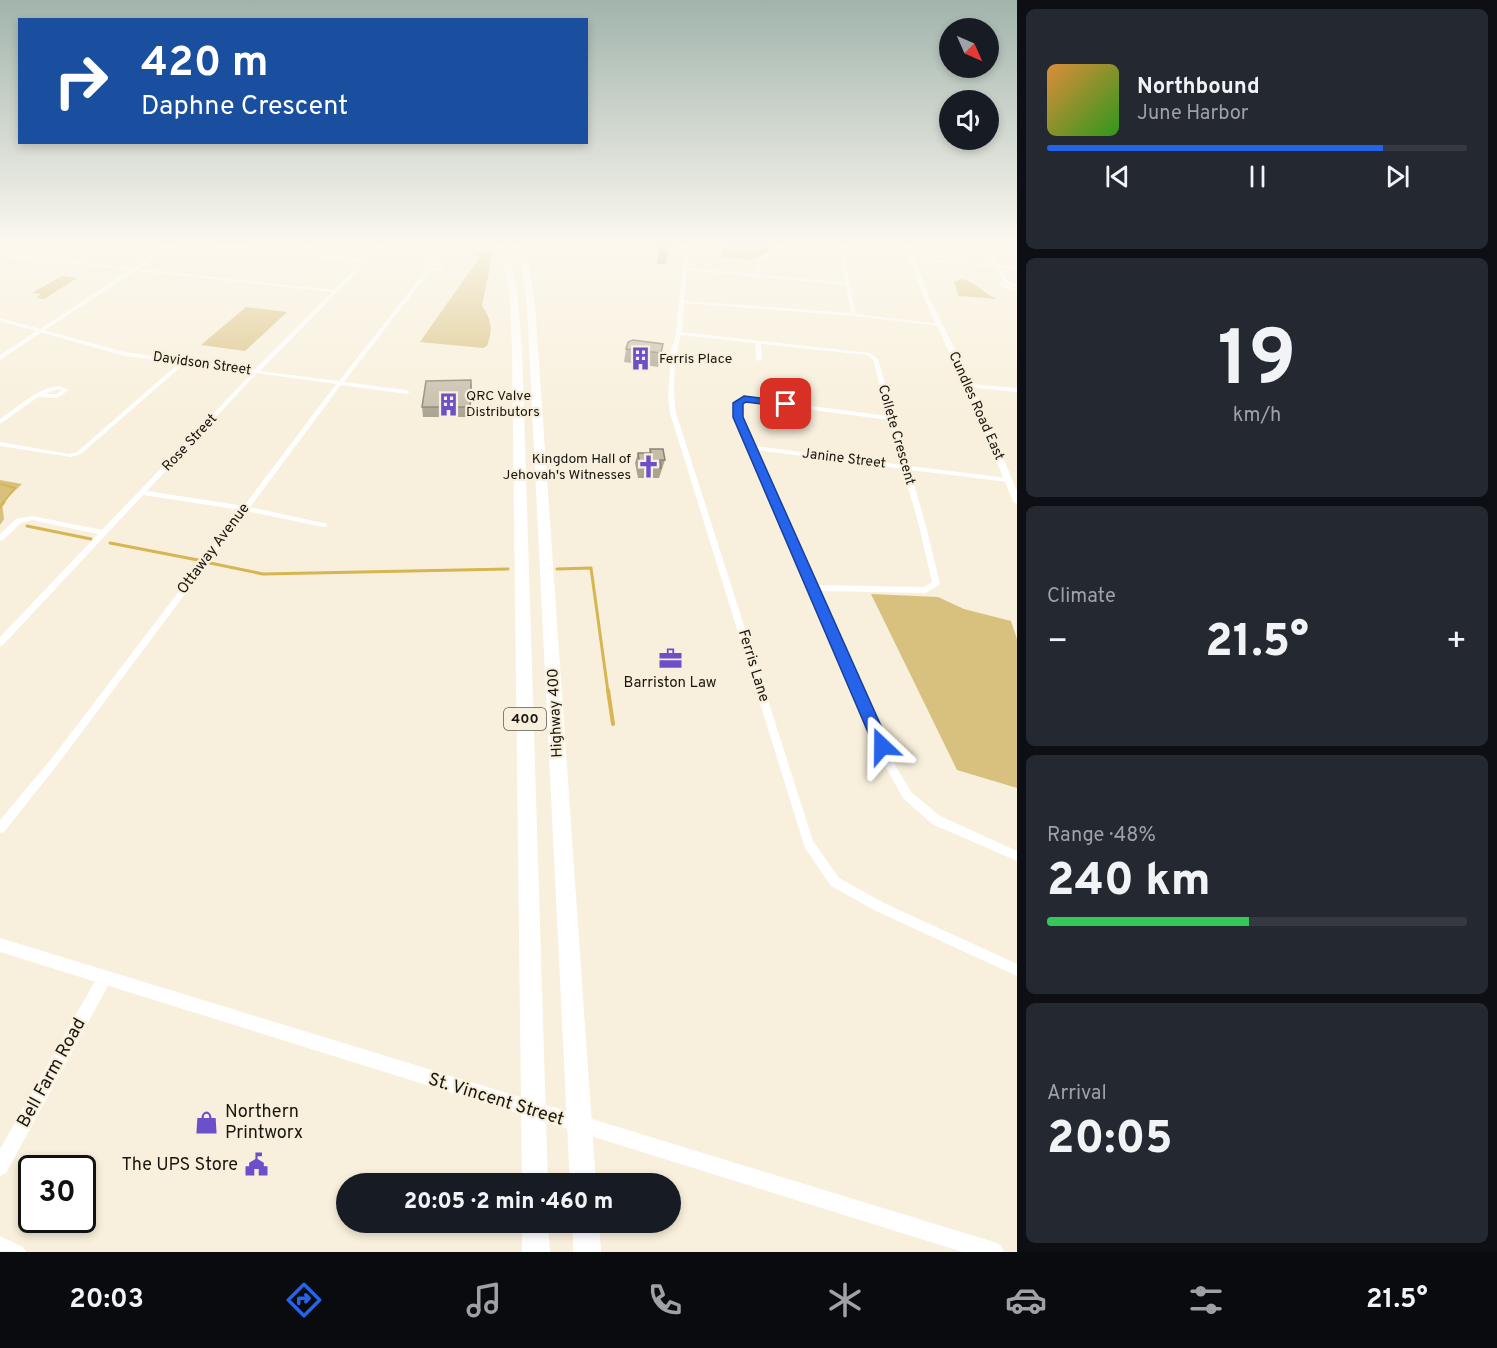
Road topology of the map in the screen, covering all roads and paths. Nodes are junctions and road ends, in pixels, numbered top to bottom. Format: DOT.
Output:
graph roads {
  1 [pos="84,303"];
  2 [pos="322,303"];
  3 [pos="403,303"];
  4 [pos="514,303"];
  5 [pos="530,303"];
  6 [pos="683,303"];
  7 [pos="702,303"];
  8 [pos="851,303"];
  9 [pos="930,303"];
  10 [pos="854,315"];
  11 [pos="0,319"];
  12 [pos="938,325"];
  13 [pos="44,330"];
  14 [pos="679,333"];
  15 [pos="758,342"];
  16 [pos="0,358"];
  17 [pos="759,359"];
  18 [pos="183,362"];
  19 [pos="256,371"];
  20 [pos="340,383"];
  21 [pos="969,386"];
  22 [pos="1017,390"];
  23 [pos="407,392"];
  24 [pos="38,395"];
  25 [pos="890,417"];
  26 [pos="0,422"];
  27 [pos="0,444"];
  28 [pos="751,448"];
  29 [pos="905,466"];
  30 [pos="1008,480"];
  31 [pos="143,493"];
  32 [pos="1017,501"];
  33 [pos="244,508"];
  34 [pos="323,525"];
  35 [pos="103,533"];
  36 [pos="0,538"];
  37 [pos="814,588"];
  38 [pos="0,643"];
  39 [pos="0,828"];
  40 [pos="1017,856"];
  41 [pos="0,945"];
  42 [pos="1017,970"];
  43 [pos="104,979"];
  44 [pos="0,1167"];
  45 [pos="535,1173"];
  46 [pos="582,1173"];
  47 [pos="536,1233"];
  48 [pos="586,1233"];
  49 [pos="0,1243"];
  50 [pos="18,1252"];
  51 [pos="536,1252"];
  52 [pos="587,1252"];
  53 [pos="994,1252"];
  1 -- 13 [label="main road"];
  2 -- 19 [label="street, Rose Street"];
  3 -- 20 [label="street, Ottaway Avenue"];
  4 -- 45 [label="highway, Highway 400 / 400"];
  5 -- 46 [label="highway, Highway 400 / 400"];
  6 -- 14 [label="street, Ferris Lane"];
  7 -- 10 [label="street"];
  8 -- 10 [label="street"];
  9 -- 12 [label="main road, Cundles Road East"];
  10 -- 12 [label="street"];
  11 -- 13 [label="street, Davidson Street"];
  12 -- 21 [label="main road, Cundles Road East"];
  13 -- 16 [label="main road"];
  13 -- 18 [label="street, Davidson Street"];
  14 -- 15 [label="street, Collete Crescent"];
  14 -- 42 [label="street, Ferris Lane"];
  15 -- 17 [label="street"];
  15 -- 25 [label="street, Collete Crescent"];
  18 -- 19 [label="street, Davidson Street"];
  18 -- 27 [label="street"];
  19 -- 20 [label="street, Davidson Street"];
  19 -- 31 [label="street, Rose Street"];
  20 -- 23 [label="street, Davidson Street"];
  20 -- 33 [label="street, Ottaway Avenue"];
  21 -- 22 [label="street"];
  21 -- 30 [label="main road, Cundles Road East"];
  24 -- 26 [label="street"];
  25 -- 28 [label="street"];
  25 -- 29 [label="street, Collete Crescent"];
  28 -- 29 [label="street, Janine Street"];
  28 -- 37 [label="street"];
  29 -- 30 [label="street, Janine Street"];
  29 -- 37 [label="street, Collete Crescent"];
  30 -- 32 [label="main road, Cundles Road East"];
  31 -- 33 [label="street"];
  31 -- 35 [label="street, Rose Street"];
  33 -- 34 [label="street"];
  33 -- 39 [label="street, Ottaway Avenue"];
  35 -- 36 [label="street"];
  35 -- 38 [label="street, Rose Street"];
  37 -- 40 [label="street"];
  41 -- 43 [label="main road, St. Vincent Street"];
  43 -- 44 [label="main road, Bell Farm Road"];
  43 -- 53 [label="main road, St. Vincent Street"];
  47 -- 51 [label="highway"];
  48 -- 52 [label="highway"];
  49 -- 50 [label="street"];
}
